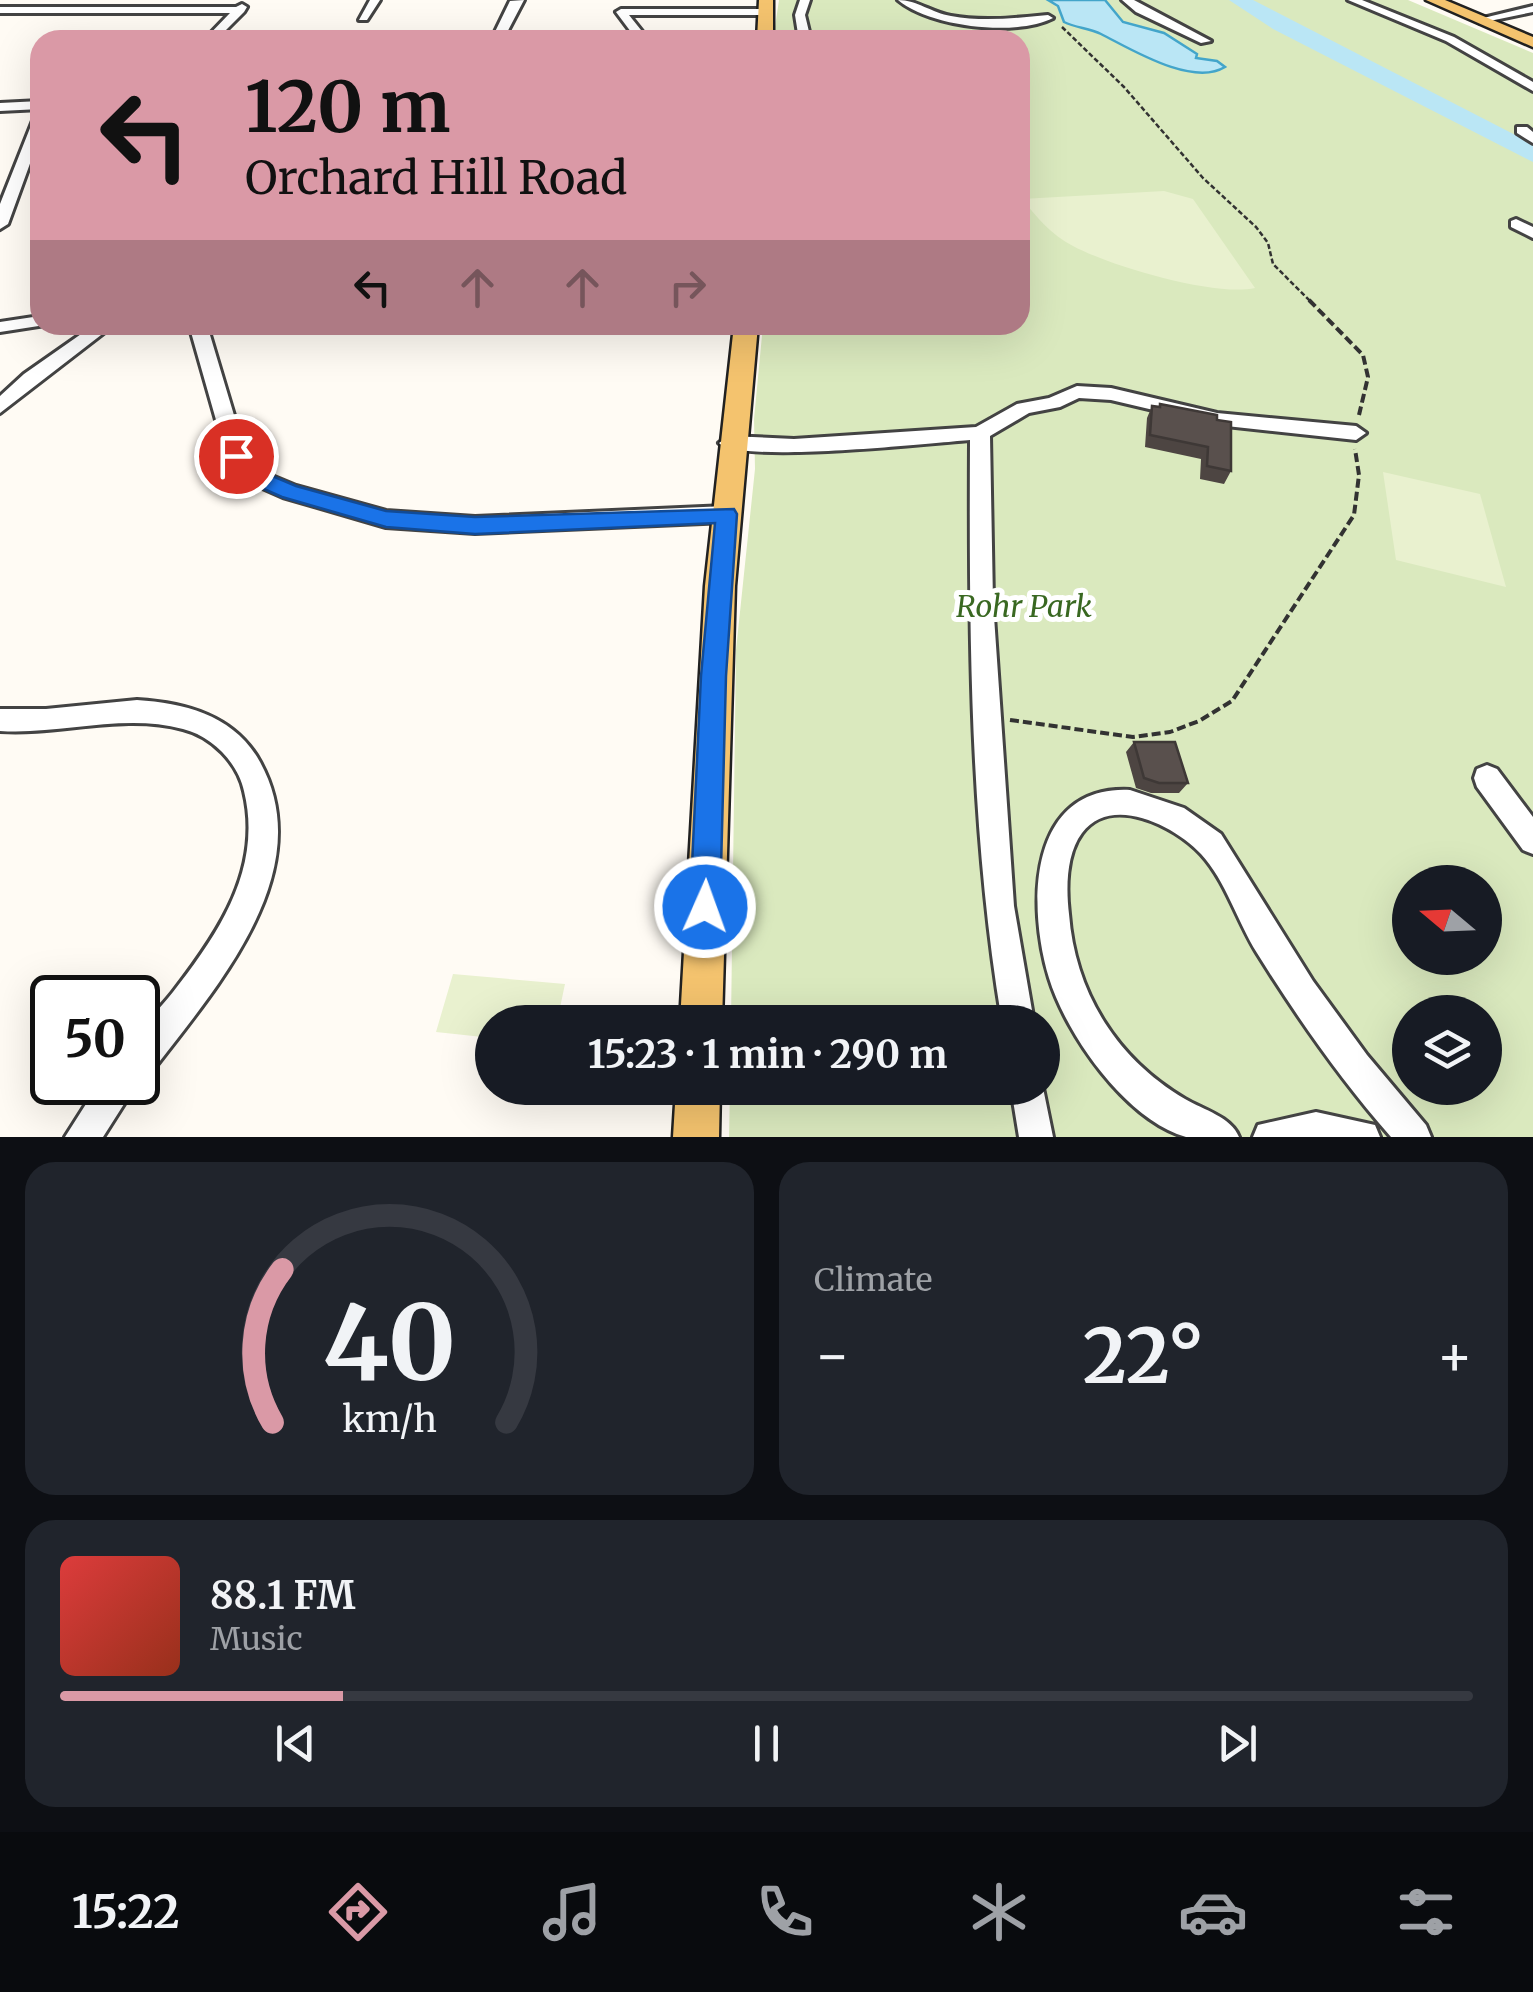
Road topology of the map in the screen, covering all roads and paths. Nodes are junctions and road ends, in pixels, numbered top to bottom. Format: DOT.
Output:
graph roads {
  1 [pos="250,0"];
  2 [pos="375,0"];
  3 [pos="805,0"];
  4 [pos="903,0"];
  5 [pos="1127,0"];
  6 [pos="1352,0"];
  7 [pos="1433,0"];
  8 [pos="516,1"];
  9 [pos="766,6"];
  10 [pos="1533,9"];
  11 [pos="0,10"];
  12 [pos="240,10"];
  13 [pos="737,12"];
  14 [pos="363,18"];
  15 [pos="1048,18"];
  16 [pos="1480,20"];
  17 [pos="631,25"];
  18 [pos="220,30"];
  19 [pos="501,30"];
  20 [pos="635,30"];
  21 [pos="681,30"];
  22 [pos="732,30"];
  23 [pos="803,30"];
  24 [pos="1205,41"];
  25 [pos="1533,42"];
  26 [pos="1533,86"];
  27 [pos="30,106"];
  28 [pos="0,108"];
  29 [pos="30,144"];
  30 [pos="0,224"];
  31 [pos="1516,224"];
  32 [pos="1533,233"];
  33 [pos="30,322"];
  34 [pos="0,327"];
  35 [pos="90,335"];
  36 [pos="201,335"];
  37 [pos="745,335"];
  38 [pos="0,406"];
  39 [pos="980,432"];
  40 [pos="1356,433"];
  41 [pos="729,443"];
  42 [pos="726,514"];
  43 [pos="0,720"];
  44 [pos="990,721"];
  45 [pos="1487,778"];
  46 [pos="1533,840"];
  47 [pos="702,1005"];
  48 [pos="1015,1005"];
  49 [pos="160,1033"];
  50 [pos="105,1105"];
  51 [pos="697,1105"];
  52 [pos="1031,1105"];
  53 [pos="82,1137"];
  54 [pos="696,1137"];
  55 [pos="1036,1137"];
  56 [pos="1222,1137"];
  57 [pos="1270,1137"];
  58 [pos="1364,1137"];
  59 [pos="1414,1137"];
  1 -- 12 [label="street"];
  2 -- 14 [label="street"];
  3 -- 23 [label="street"];
  4 -- 15 [label="street"];
  5 -- 24 [label="street"];
  6 -- 26 [label="street"];
  7 -- 16 [label="main road"];
  8 -- 19 [label="street"];
  9 -- 13 [label="street"];
  10 -- 16 [label="street"];
  11 -- 12 [label="street"];
  12 -- 18 [label="street"];
  13 -- 17 [label="street"];
  13 -- 22 [label="street"];
  15 -- 40 [label="path"];
  16 -- 25 [label="main road"];
  17 -- 20 [label="street"];
  17 -- 21 [label="street"];
  27 -- 28 [label="street"];
  29 -- 30 [label="street"];
  31 -- 32 [label="street"];
  33 -- 34 [label="street"];
  35 -- 38 [label="street"];
  36 -- 42 [label="street"];
  37 -- 41 [label="main road"];
  39 -- 40 [label="street"];
  39 -- 41 [label="street"];
  39 -- 44 [label="street"];
  40 -- 44 [label="path"];
  41 -- 42 [label="main road"];
  42 -- 47 [label="main road"];
  43 -- 49 [label="street"];
  44 -- 48 [label="street"];
  45 -- 46 [label="street"];
  50 -- 53 [label="street"];
  51 -- 54 [label="main road"];
  52 -- 55 [label="street"];
  56 -- 59 [label="street"];
  57 -- 58 [label="street"];
}
